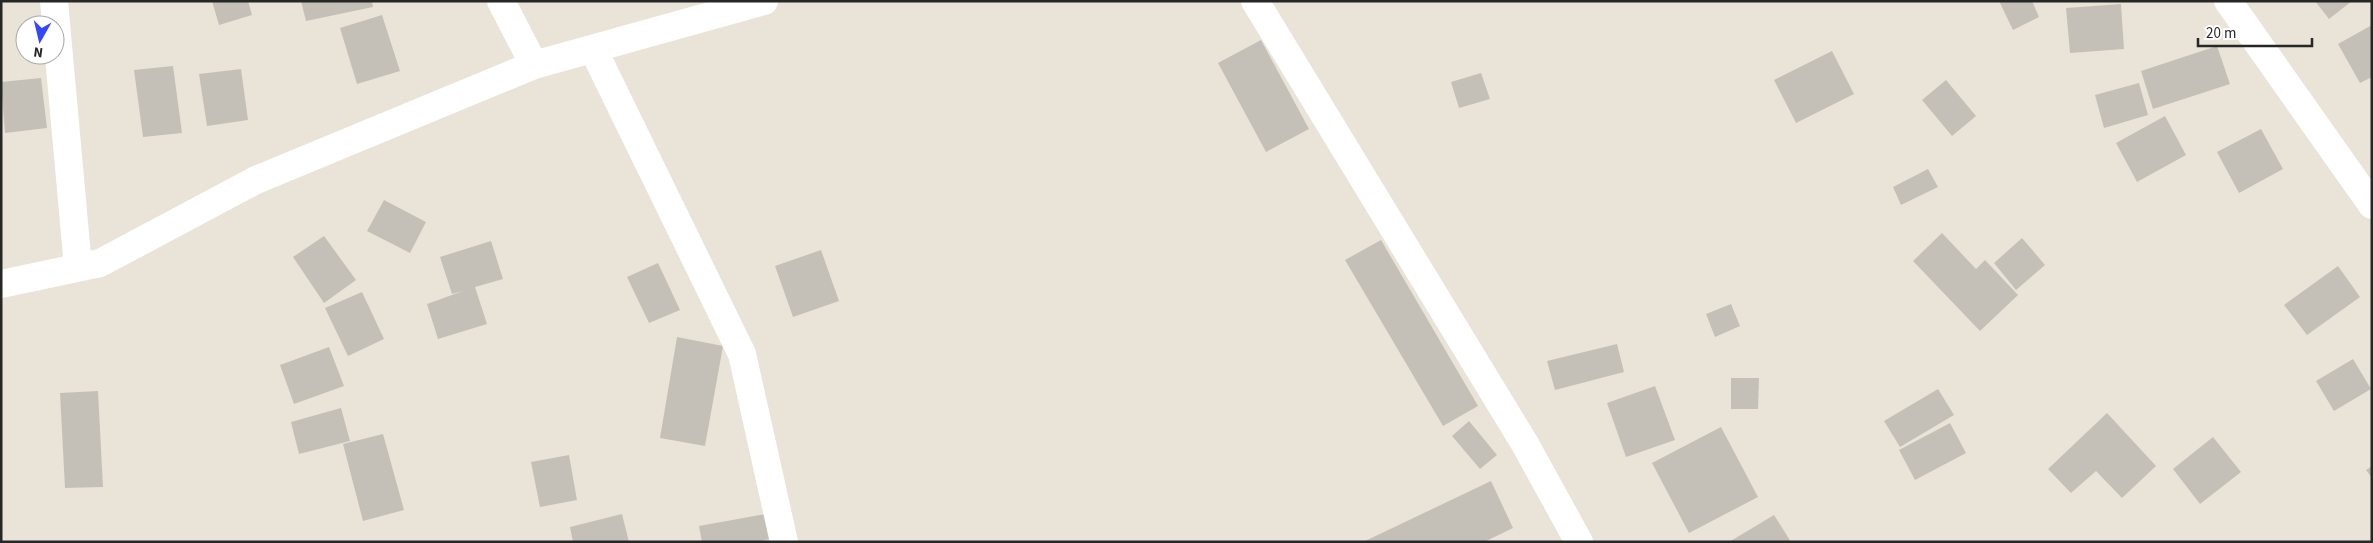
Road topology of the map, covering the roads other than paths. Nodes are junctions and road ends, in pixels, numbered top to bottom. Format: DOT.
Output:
graph roads {
  1 [pos="54,1"];
  2 [pos="501,1"];
  3 [pos="764,1"];
  4 [pos="1255,1"];
  5 [pos="2228,1"];
  6 [pos="593,49"];
  7 [pos="534,65"];
  8 [pos="2372,205"];
  9 [pos="78,267"];
  10 [pos="1,284"];
  11 [pos="784,542"];
  12 [pos="1579,542"];
  1 -- 9 [label="street"];
  2 -- 7 [label="street"];
  3 -- 6 [label="street"];
  4 -- 12 [label="street"];
  5 -- 8 [label="street"];
  6 -- 7 [label="street"];
  6 -- 11 [label="street"];
  7 -- 9 [label="street"];
  9 -- 10 [label="street"];
}
